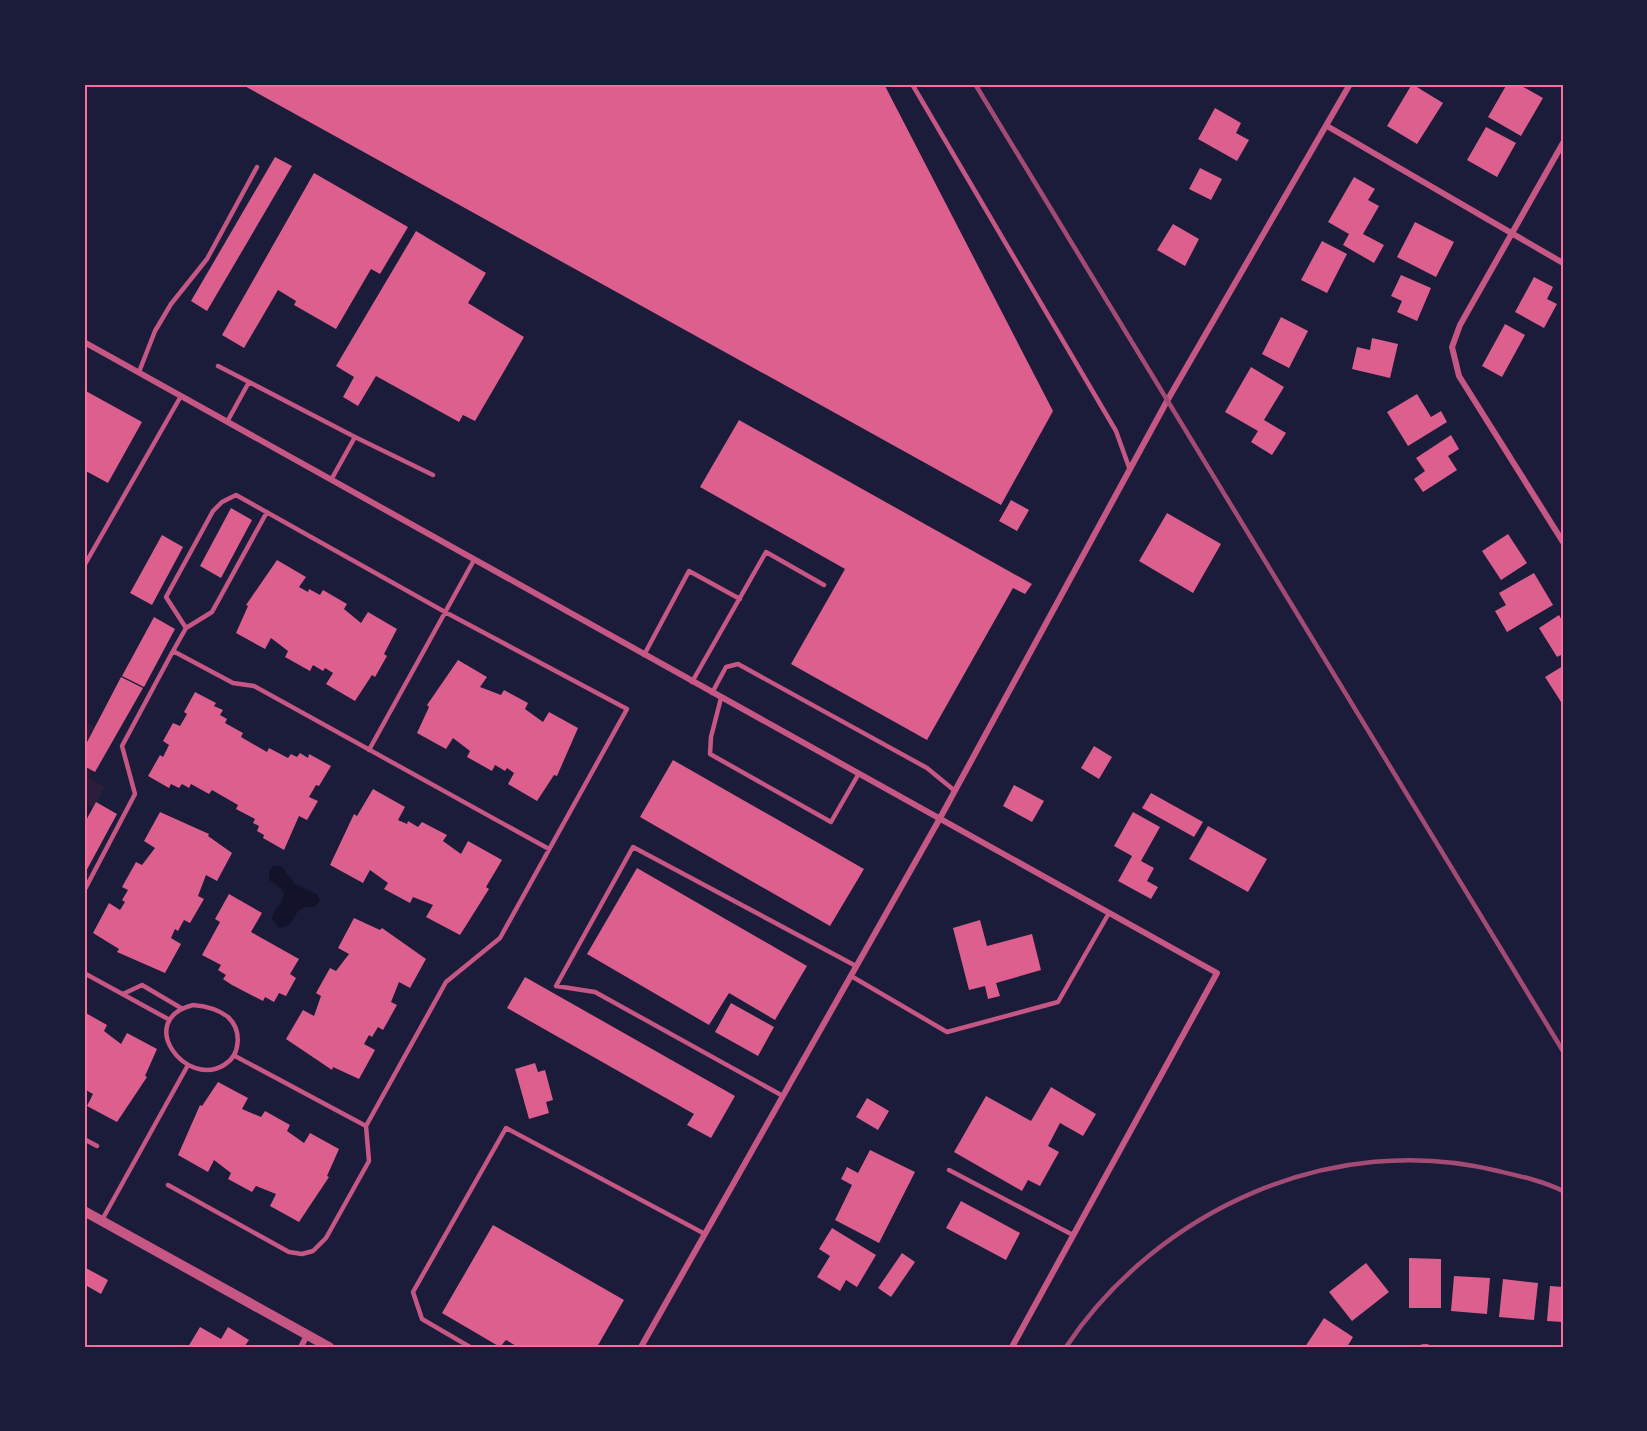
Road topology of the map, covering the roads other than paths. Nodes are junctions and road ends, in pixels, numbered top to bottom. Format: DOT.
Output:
graph roads {
  1 [pos="912,84"];
  2 [pos="1350,84"];
  3 [pos="1327,126"];
  4 [pos="1563,143"];
  5 [pos="257,167"];
  6 [pos="1511,235"];
  7 [pos="1563,263"];
  8 [pos="84,342"];
  9 [pos="218,366"];
  10 [pos="139,372"];
  11 [pos="249,382"];
  12 [pos="181,396"];
  13 [pos="227,422"];
  14 [pos="355,437"];
  15 [pos="1130,470"];
  16 [pos="433,475"];
  17 [pos="331,480"];
  18 [pos="267,512"];
  19 [pos="1563,542"];
  20 [pos="474,560"];
  21 [pos="84,566"];
  22 [pos="824,585"];
  23 [pos="740,599"];
  24 [pos="445,612"];
  25 [pos="186,628"];
  26 [pos="173,651"];
  27 [pos="644,655"];
  28 [pos="692,682"];
  29 [pos="712,693"];
  30 [pos="721,698"];
  31 [pos="369,750"];
  32 [pos="858,775"];
  33 [pos="955,791"];
  34 [pos="939,820"];
  35 [pos="549,849"];
  36 [pos="84,891"];
  37 [pos="1108,914"];
  38 [pos="856,966"];
  39 [pos="84,973"];
  40 [pos="851,976"];
  41 [pos="123,994"];
  42 [pos="181,1008"];
  43 [pos="168,1019"];
  44 [pos="235,1056"];
  45 [pos="188,1065"];
  46 [pos="783,1096"];
  47 [pos="366,1126"];
  48 [pos="84,1139"];
  49 [pos="97,1146"];
  50 [pos="949,1170"];
  51 [pos="168,1185"];
  52 [pos="84,1211"];
  53 [pos="102,1221"];
  54 [pos="705,1234"];
  55 [pos="1073,1235"];
  56 [pos="307,1335"];
  57 [pos="300,1347"];
  58 [pos="329,1347"];
  59 [pos="470,1347"];
  60 [pos="641,1347"];
  61 [pos="1012,1347"];
  1 -- 15 [label="lane"];
  2 -- 3 [label="street"];
  3 -- 6 [label="street"];
  3 -- 15 [label="street"];
  4 -- 6 [label="street"];
  5 -- 10 [label="lane"];
  6 -- 7 [label="street"];
  6 -- 19 [label="street"];
  8 -- 10 [label="street"];
  9 -- 11 [label="lane"];
  10 -- 12 [label="street"];
  11 -- 13 [label="lane"];
  11 -- 14 [label="lane"];
  12 -- 13 [label="street"];
  12 -- 21 [label="lane"];
  13 -- 17 [label="street"];
  14 -- 16 [label="lane"];
  14 -- 17 [label="lane"];
  15 -- 33 [label="street"];
  17 -- 20 [label="street"];
  18 -- 24 [label="lane"];
  18 -- 25 [label="lane"];
  18 -- 25 [label="lane"];
  20 -- 24 [label="lane"];
  20 -- 27 [label="street"];
  22 -- 23 [label="lane"];
  23 -- 27 [label="lane"];
  23 -- 28 [label="lane"];
  24 -- 31 [label="lane"];
  24 -- 35 [label="lane"];
  25 -- 26 [label="lane"];
  26 -- 31 [label="lane"];
  26 -- 36 [label="lane"];
  27 -- 28 [label="street"];
  28 -- 29 [label="street"];
  29 -- 30 [label="street"];
  29 -- 33 [label="lane"];
  30 -- 32 [label="street"];
  30 -- 32 [label="lane"];
  31 -- 35 [label="lane"];
  32 -- 34 [label="street"];
  33 -- 34 [label="street"];
  34 -- 37 [label="street"];
  34 -- 38 [label="street"];
  35 -- 47 [label="lane"];
  37 -- 40 [label="lane"];
  37 -- 55 [label="street"];
  38 -- 40 [label="street"];
  38 -- 46 [label="lane"];
  39 -- 41 [label="lane"];
  40 -- 46 [label="street"];
  41 -- 42 [label="lane"];
  41 -- 43 [label="lane"];
  42 -- 43 [label="lane"];
  42 -- 44 [label="lane"];
  43 -- 45 [label="lane"];
  44 -- 45 [label="lane"];
  44 -- 47 [label="lane"];
  45 -- 53 [label="lane"];
  46 -- 54 [label="street"];
  47 -- 51 [label="lane"];
  48 -- 49 [label="lane"];
  50 -- 55 [label="lane"];
  52 -- 53 [label="street"];
  53 -- 56 [label="street"];
  54 -- 59 [label="lane"];
  54 -- 60 [label="street"];
  55 -- 61 [label="street"];
  56 -- 57 [label="street"];
  56 -- 58 [label="street"];
}
